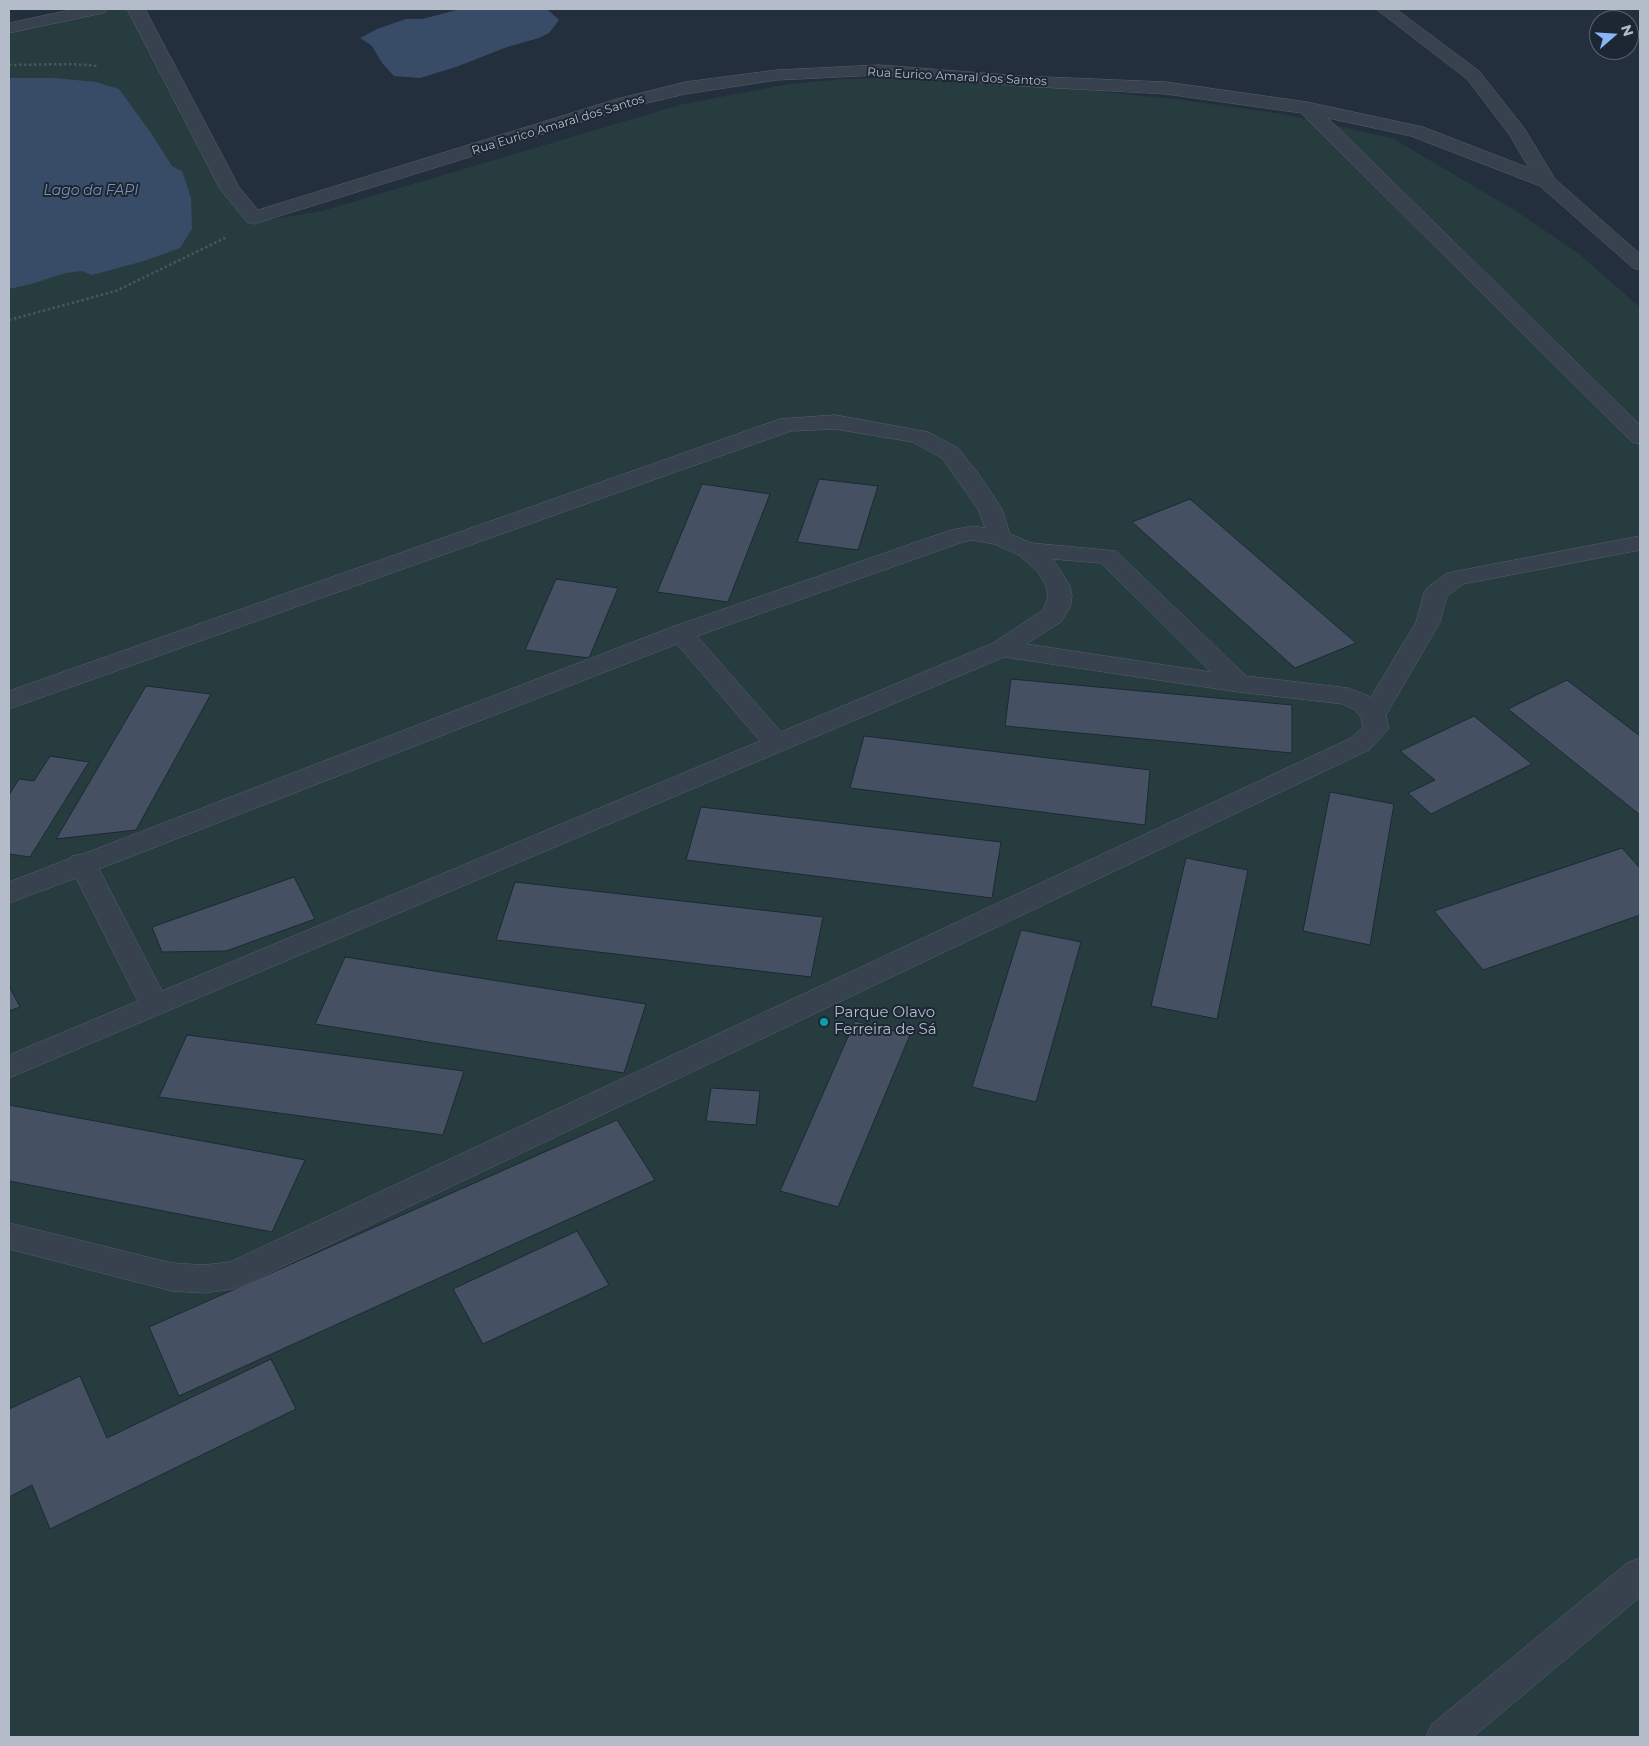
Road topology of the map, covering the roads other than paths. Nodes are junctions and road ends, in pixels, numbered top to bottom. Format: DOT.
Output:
graph roads {
  1 [pos="98,9"];
  2 [pos="136,9"];
  3 [pos="1385,9"];
  4 [pos="9,28"];
  5 [pos="1308,108"];
  6 [pos="1547,182"];
  7 [pos="1640,264"];
  8 [pos="1640,437"];
  9 [pos="1000,538"];
  10 [pos="1640,544"];
  11 [pos="1027,550"];
  12 [pos="681,633"];
  13 [pos="1002,649"];
  14 [pos="1239,684"];
  15 [pos="9,699"];
  16 [pos="1373,714"];
  17 [pos="776,743"];
  18 [pos="82,863"];
  19 [pos="9,893"];
  20 [pos="154,1004"];
  21 [pos="9,1067"];
  22 [pos="9,1236"];
  23 [pos="1640,1575"];
  24 [pos="1445,1737"];
  1 -- 4 [label="street"];
  2 -- 5 [label="street, Rua Eurico Amaral dos Santos"];
  3 -- 6 [label="street"];
  5 -- 6 [label="street, Rua Eurico Amaral dos Santos"];
  5 -- 8 [label="street"];
  6 -- 7 [label="street"];
  9 -- 11 [label="street"];
  9 -- 12 [label="street"];
  9 -- 15 [label="street"];
  10 -- 16 [label="street"];
  11 -- 13 [label="street"];
  11 -- 14 [label="street"];
  12 -- 17 [label="street"];
  12 -- 18 [label="street"];
  13 -- 14 [label="street"];
  13 -- 17 [label="street"];
  14 -- 16 [label="street"];
  16 -- 22 [label="street"];
  17 -- 20 [label="street"];
  18 -- 19 [label="street"];
  18 -- 20 [label="street"];
  20 -- 21 [label="street"];
  23 -- 24 [label="street"];
}
